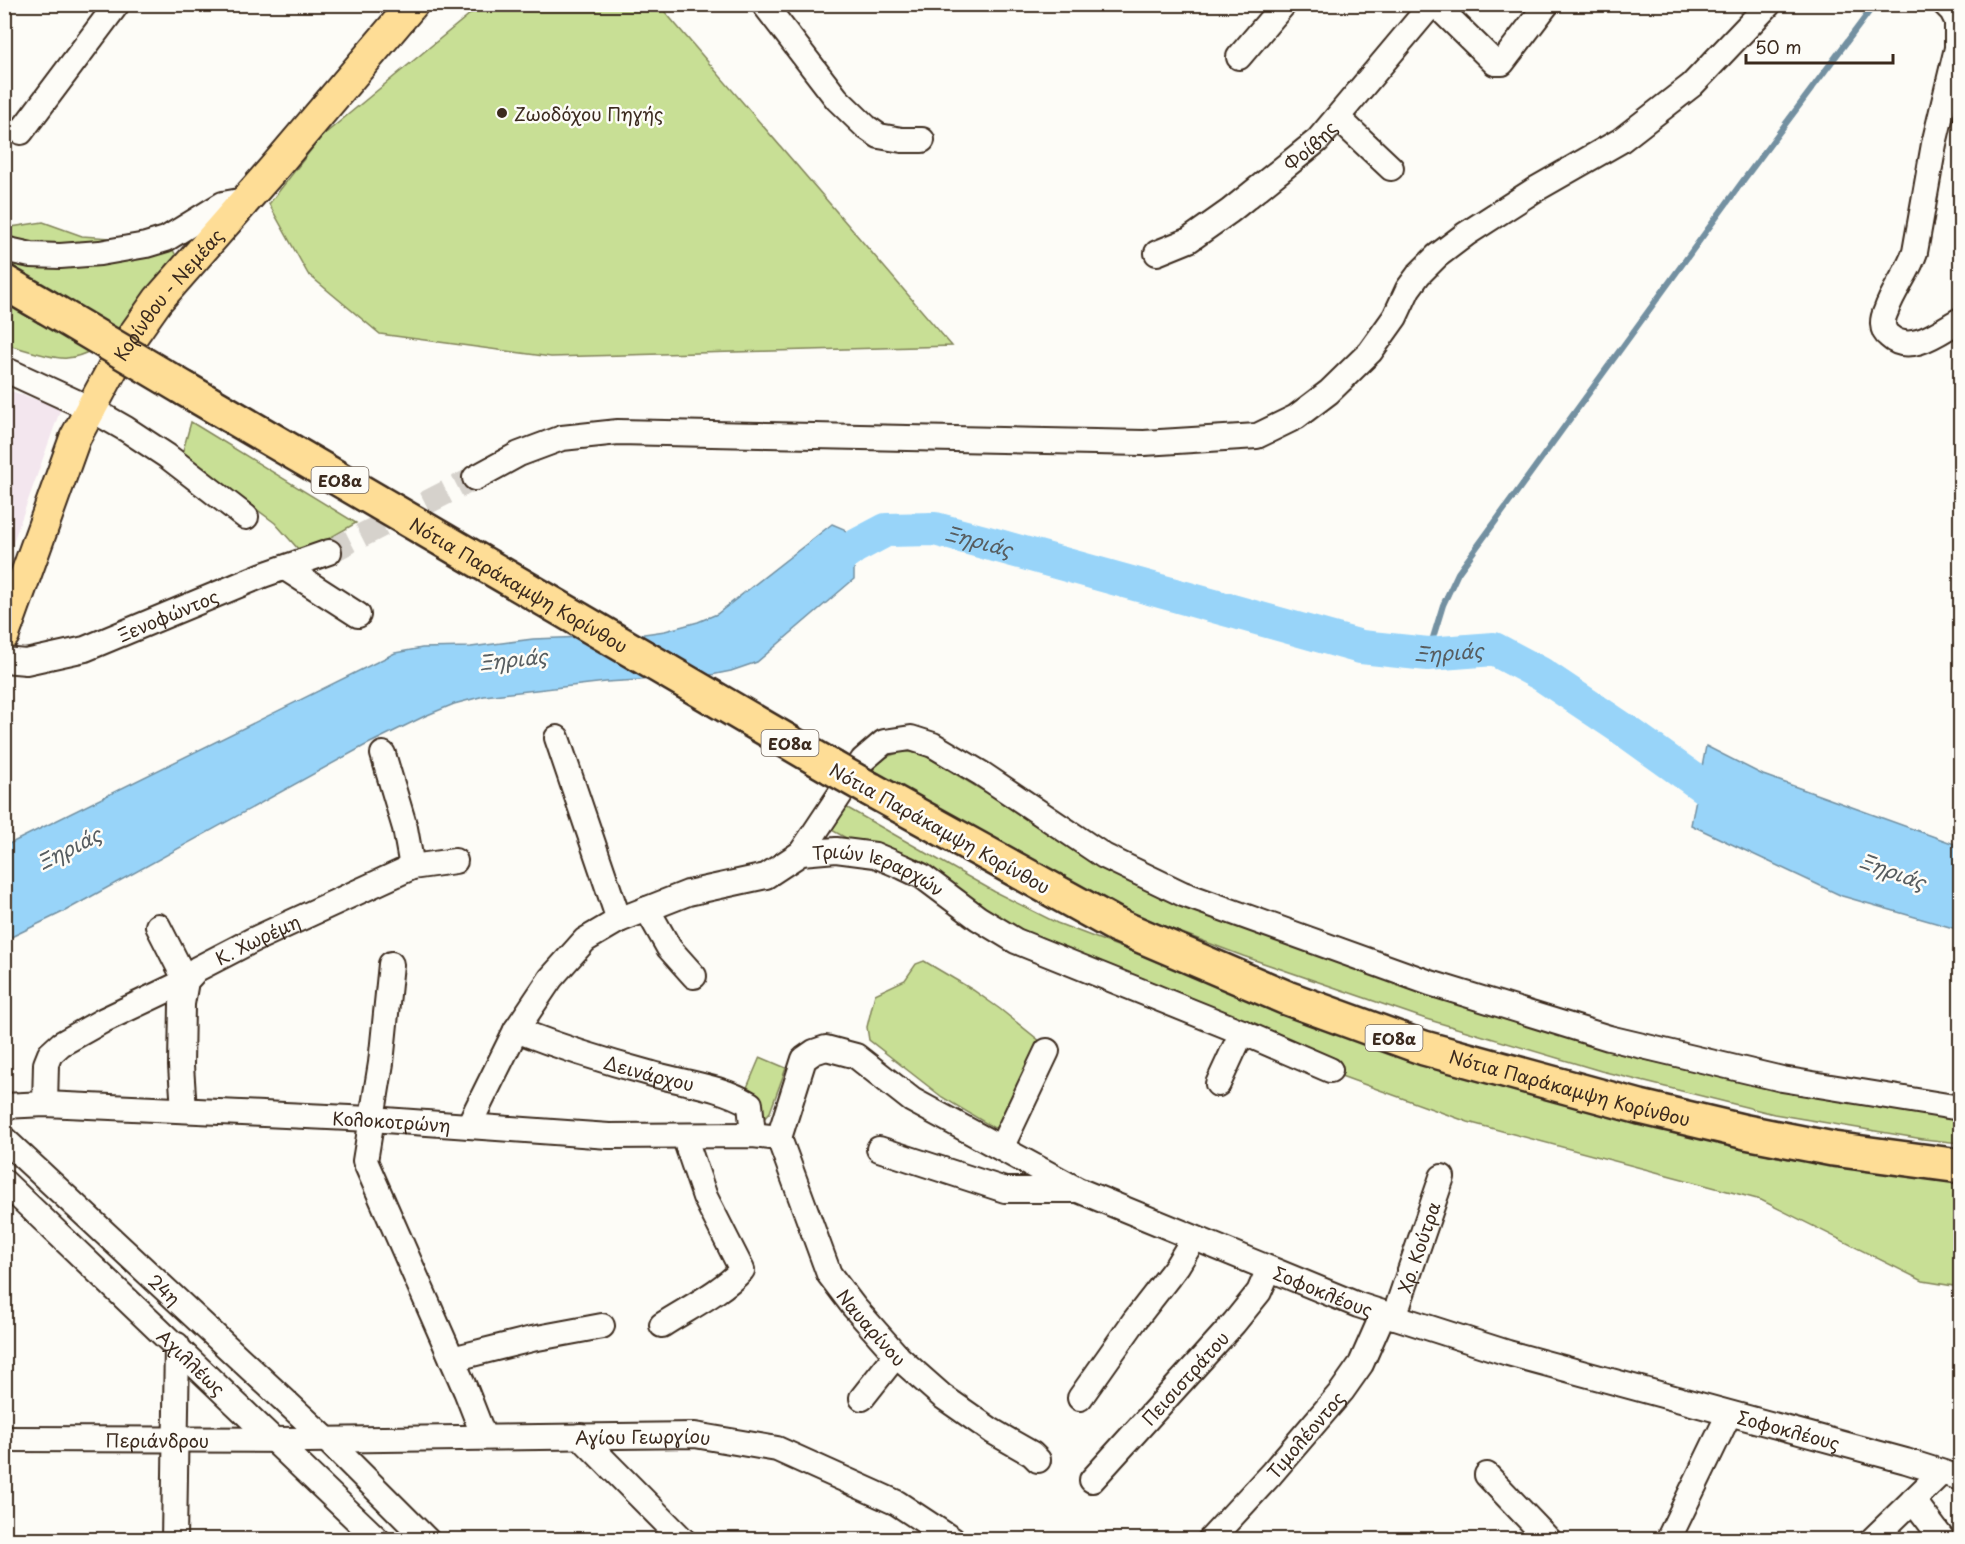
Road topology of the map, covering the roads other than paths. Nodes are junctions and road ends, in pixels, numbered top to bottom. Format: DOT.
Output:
graph roads {
  1 [pos="117,4"];
  2 [pos="413,4"];
  3 [pos="764,4"];
  4 [pos="1284,4"];
  5 [pos="1434,4"];
  6 [pos="1547,4"];
  7 [pos="1769,4"];
  8 [pos="1945,4"];
  9 [pos="1239,57"];
  10 [pos="1338,118"];
  11 [pos="21,132"];
  12 [pos="922,140"];
  13 [pos="1391,168"];
  14 [pos="245,200"];
  15 [pos="4,249"];
  16 [pos="1157,253"];
  17 [pos="4,282"];
  18 [pos="1960,320"];
  19 [pos="4,369"];
  20 [pos="91,409"];
  21 [pos="475,478"];
  22 [pos="246,518"];
  23 [pos="328,552"];
  24 [pos="285,568"];
  25 [pos="358,615"];
  26 [pos="4,635"];
  27 [pos="4,660"];
  28 [pos="557,738"];
  29 [pos="383,754"];
  30 [pos="801,853"];
  31 [pos="455,861"];
  32 [pos="412,867"];
  33 [pos="647,909"];
  34 [pos="619,920"];
  35 [pos="158,926"];
  36 [pos="391,964"];
  37 [pos="694,976"];
  38 [pos="186,981"];
  39 [pos="516,1030"];
  40 [pos="1242,1032"];
  41 [pos="1047,1051"];
  42 [pos="1330,1070"];
  43 [pos="1218,1084"];
  44 [pos="45,1104"];
  45 [pos="4,1106"];
  46 [pos="1960,1108"];
  47 [pos="184,1110"];
  48 [pos="370,1119"];
  49 [pos="469,1125"];
  50 [pos="684,1136"];
  51 [pos="753,1136"];
  52 [pos="779,1138"];
  53 [pos="4,1139"];
  54 [pos="1001,1148"];
  55 [pos="879,1149"];
  56 [pos="1960,1166"];
  57 [pos="1442,1177"];
  58 [pos="4,1182"];
  59 [pos="1078,1190"];
  60 [pos="1194,1238"];
  61 [pos="1269,1269"];
  62 [pos="1388,1316"];
  63 [pos="662,1325"];
  64 [pos="602,1326"];
  65 [pos="177,1345"];
  66 [pos="896,1355"];
  67 [pos="452,1359"];
  68 [pos="862,1398"];
  69 [pos="1080,1398"];
  70 [pos="1730,1414"];
  71 [pos="580,1436"];
  72 [pos="484,1437"];
  73 [pos="4,1439"];
  74 [pos="176,1440"];
  75 [pos="276,1440"];
  76 [pos="318,1440"];
  77 [pos="1038,1460"];
  78 [pos="1487,1475"];
  79 [pos="1951,1476"];
  80 [pos="1092,1480"];
  81 [pos="1913,1500"];
  82 [pos="174,1539"];
  83 [pos="378,1539"];
  84 [pos="427,1539"];
  85 [pos="683,1539"];
  86 [pos="953,1539"];
  87 [pos="1210,1539"];
  88 [pos="1549,1539"];
  89 [pos="1668,1539"];
  90 [pos="1872,1539"];
  91 [pos="1943,1539"];
  1 -- 11 [label="street"];
  2 -- 14 [label="main road, Κορίνθου - Νεμέας"];
  3 -- 12 [label="street"];
  4 -- 9 [label="street"];
  5 -- 6 [label="street"];
  5 -- 10 [label="street, Φοίβης"];
  7 -- 21 [label="street"];
  8 -- 18 [label="street"];
  10 -- 13 [label="street"];
  10 -- 16 [label="street, Φοίβης"];
  14 -- 15 [label="street"];
  14 -- 20 [label="main road, Κορίνθου - Νεμέας"];
  17 -- 56 [label="highway, Νότια Παράκαμψη Κορίνθου / ΕΟ8α, bridge"];
  19 -- 20 [label="street"];
  20 -- 22 [label="street"];
  20 -- 26 [label="main road, Κορίνθου - Νεμέας"];
  23 -- 24 [label="street, Ξενοφώντος"];
  24 -- 25 [label="street"];
  24 -- 27 [label="street, Ξενοφώντος"];
  28 -- 34 [label="street"];
  29 -- 32 [label="street"];
  30 -- 33 [label="street, Τριών Ιεραρχών"];
  30 -- 40 [label="street, Τριών Ιεραρχών"];
  30 -- 46 [label="street"];
  31 -- 32 [label="street, Κ. Χωρέμη"];
  32 -- 38 [label="street, Κ. Χωρέμη"];
  33 -- 34 [label="street, Τριών Ιεραρχών"];
  33 -- 37 [label="street"];
  34 -- 39 [label="street, Τριών Ιεραρχών"];
  35 -- 38 [label="street"];
  36 -- 48 [label="street"];
  38 -- 44 [label="street, Κ. Χωρέμη"];
  38 -- 47 [label="street"];
  39 -- 49 [label="street, Τριών Ιεραρχών"];
  39 -- 51 [label="street, Δεινάρχου"];
  40 -- 42 [label="street, Τριών Ιεραρχών"];
  40 -- 43 [label="street"];
  41 -- 54 [label="street"];
  44 -- 45 [label="street, Κολοκοτρώνη"];
  44 -- 47 [label="street, Κολοκοτρώνη"];
  47 -- 48 [label="street, Κολοκοτρώνη"];
  48 -- 49 [label="street, Κολοκοτρώνη"];
  48 -- 67 [label="street"];
  49 -- 50 [label="street, Κολοκοτρώνη"];
  50 -- 51 [label="street, Κολοκοτρώνη"];
  50 -- 63 [label="street"];
  51 -- 52 [label="street, Κολοκοτρώνη"];
  52 -- 54 [label="street, Σοφοκλέους"];
  52 -- 66 [label="street, Ναυαρίνου"];
  53 -- 76 [label="street, 24η"];
  54 -- 59 [label="street, Σοφοκλέους"];
  55 -- 59 [label="street"];
  57 -- 62 [label="street, Χρ. Κούτρα"];
  58 -- 65 [label="street, Αχιλλέως"];
  59 -- 60 [label="street, Σοφοκλέους"];
  60 -- 61 [label="street, Σοφοκλέους"];
  60 -- 69 [label="street"];
  61 -- 62 [label="street, Σοφοκλέους"];
  61 -- 80 [label="street, Πεισιστράτου"];
  62 -- 70 [label="street, Σοφοκλέους"];
  62 -- 87 [label="street, Τιμολέοντος"];
  64 -- 67 [label="street"];
  65 -- 74 [label="street"];
  65 -- 75 [label="street, Αχιλλέως"];
  66 -- 68 [label="street"];
  66 -- 77 [label="street, Ναυαρίνου"];
  67 -- 72 [label="street"];
  70 -- 79 [label="street, Σοφοκλέους"];
  70 -- 89 [label="street"];
  71 -- 72 [label="street, Αγίου Γεωργίου"];
  71 -- 85 [label="street"];
  71 -- 86 [label="street, Αγίου Γεωργίου"];
  72 -- 76 [label="street, Αγίου Γεωργίου"];
  73 -- 74 [label="street, Περιάνδρου"];
  74 -- 75 [label="street, Περιάνδρου"];
  74 -- 82 [label="street"];
  75 -- 76 [label="street, Περιάνδρου"];
  75 -- 83 [label="street, Αχιλλέως"];
  76 -- 84 [label="street"];
  78 -- 88 [label="street"];
  79 -- 81 [label="street"];
  81 -- 90 [label="street"];
  81 -- 91 [label="street"];
}
